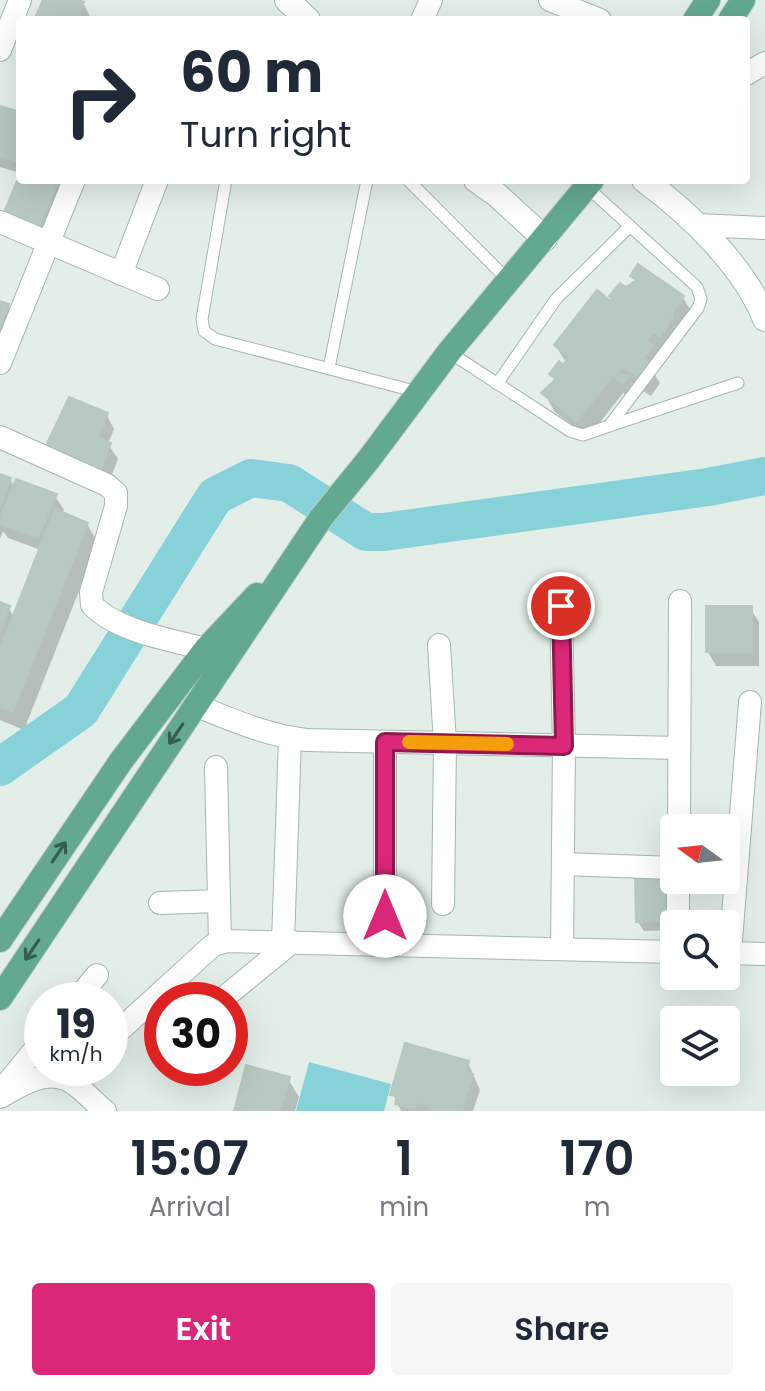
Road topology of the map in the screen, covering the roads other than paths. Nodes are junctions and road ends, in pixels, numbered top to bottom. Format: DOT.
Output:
graph roads {
  1 [pos="20,0"];
  2 [pos="287,0"];
  3 [pos="550,0"];
  4 [pos="596,12"];
  5 [pos="304,16"];
  6 [pos="0,50"];
  7 [pos="72,184"];
  8 [pos="155,184"];
  9 [pos="225,184"];
  10 [pos="366,184"];
  11 [pos="412,184"];
  12 [pos="585,184"];
  13 [pos="588,184"];
  14 [pos="649,184"];
  15 [pos="503,187"];
  16 [pos="0,222"];
  17 [pos="697,225"];
  18 [pos="630,226"];
  19 [pos="765,228"];
  20 [pos="545,239"];
  21 [pos="49,243"];
  22 [pos="121,274"];
  23 [pos="509,281"];
  24 [pos="158,289"];
  25 [pos="763,312"];
  26 [pos="449,352"];
  27 [pos="0,363"];
  28 [pos="329,368"];
  29 [pos="738,383"];
  30 [pos="497,384"];
  31 [pos="419,393"];
  32 [pos="609,426"];
  33 [pos="0,437"];
  34 [pos="297,552"];
  35 [pos="680,601"];
  36 [pos="561,606"];
  37 [pos="439,645"];
  38 [pos="206,649"];
  39 [pos="231,655"];
  40 [pos="750,702"];
  41 [pos="195,705"];
  42 [pos="290,738"];
  43 [pos="385,742"];
  44 [pos="445,743"];
  45 [pos="564,746"];
  46 [pos="679,748"];
  47 [pos="216,767"];
  48 [pos="679,814"];
  49 [pos="563,864"];
  50 [pos="660,867"];
  51 [pos="219,901"];
  52 [pos="160,903"];
  53 [pos="443,904"];
  54 [pos="732,910"];
  55 [pos="0,940"];
  56 [pos="287,942"];
  57 [pos="220,943"];
  58 [pos="385,945"];
  59 [pos="562,949"];
  60 [pos="660,952"];
  61 [pos="740,953"];
  62 [pos="765,954"];
  63 [pos="97,975"];
  64 [pos="91,982"];
  65 [pos="241,982"];
  66 [pos="0,998"];
  67 [pos="128,1023"];
  68 [pos="24,1064"];
  69 [pos="24,1083"];
  70 [pos="83,1086"];
  71 [pos="0,1094"];
  72 [pos="105,1111"];
  1 -- 6 [label="street"];
  2 -- 5 [label="main road"];
  3 -- 4 [label="street"];
  7 -- 21 [label="street"];
  8 -- 22 [label="street"];
  9 -- 28 [label="lane"];
  10 -- 28 [label="lane"];
  11 -- 23 [label="lane"];
  12 -- 20 [label="main road"];
  13 -- 18 [label="lane"];
  14 -- 17 [label="main road"];
  15 -- 20 [label="main road"];
  16 -- 21 [label="street"];
  17 -- 19 [label="street"];
  17 -- 25 [label="main road"];
  18 -- 30 [label="lane"];
  18 -- 32 [label="lane"];
  20 -- 23 [label="main road"];
  21 -- 22 [label="street"];
  21 -- 27 [label="street"];
  22 -- 24 [label="street"];
  23 -- 26 [label="main road"];
  26 -- 30 [label="lane"];
  26 -- 31 [label="main road"];
  28 -- 31 [label="lane"];
  29 -- 32 [label="lane"];
  30 -- 32 [label="lane"];
  31 -- 34 [label="main road"];
  33 -- 38 [label="street"];
  34 -- 38 [label="main road"];
  34 -- 39 [label="main road"];
  35 -- 46 [label="street"];
  36 -- 45 [label="street"];
  37 -- 44 [label="street"];
  38 -- 39 [label="street"];
  55 -- 38 [label="main road, one-way"];
  39 -- 41 [label="main road"];
  40 -- 54 [label="street"];
  41 -- 42 [label="street"];
  41 -- 66 [label="main road, one-way"];
  42 -- 43 [label="street"];
  42 -- 56 [label="street"];
  43 -- 44 [label="street"];
  43 -- 58 [label="street"];
  44 -- 45 [label="street"];
  44 -- 53 [label="street"];
  45 -- 46 [label="street"];
  45 -- 49 [label="street"];
  46 -- 48 [label="street"];
  47 -- 51 [label="street"];
  49 -- 50 [label="street"];
  49 -- 59 [label="street"];
  51 -- 52 [label="street"];
  51 -- 57 [label="street"];
  56 -- 57 [label="street"];
  56 -- 58 [label="street"];
  56 -- 65 [label="street"];
  57 -- 67 [label="street"];
  58 -- 59 [label="street"];
  59 -- 60 [label="street"];
  61 -- 62 [label="street"];
  63 -- 64 [label="street"];
  68 -- 71 [label="street"];
  69 -- 71 [label="street"];
  70 -- 72 [label="street"];
}
